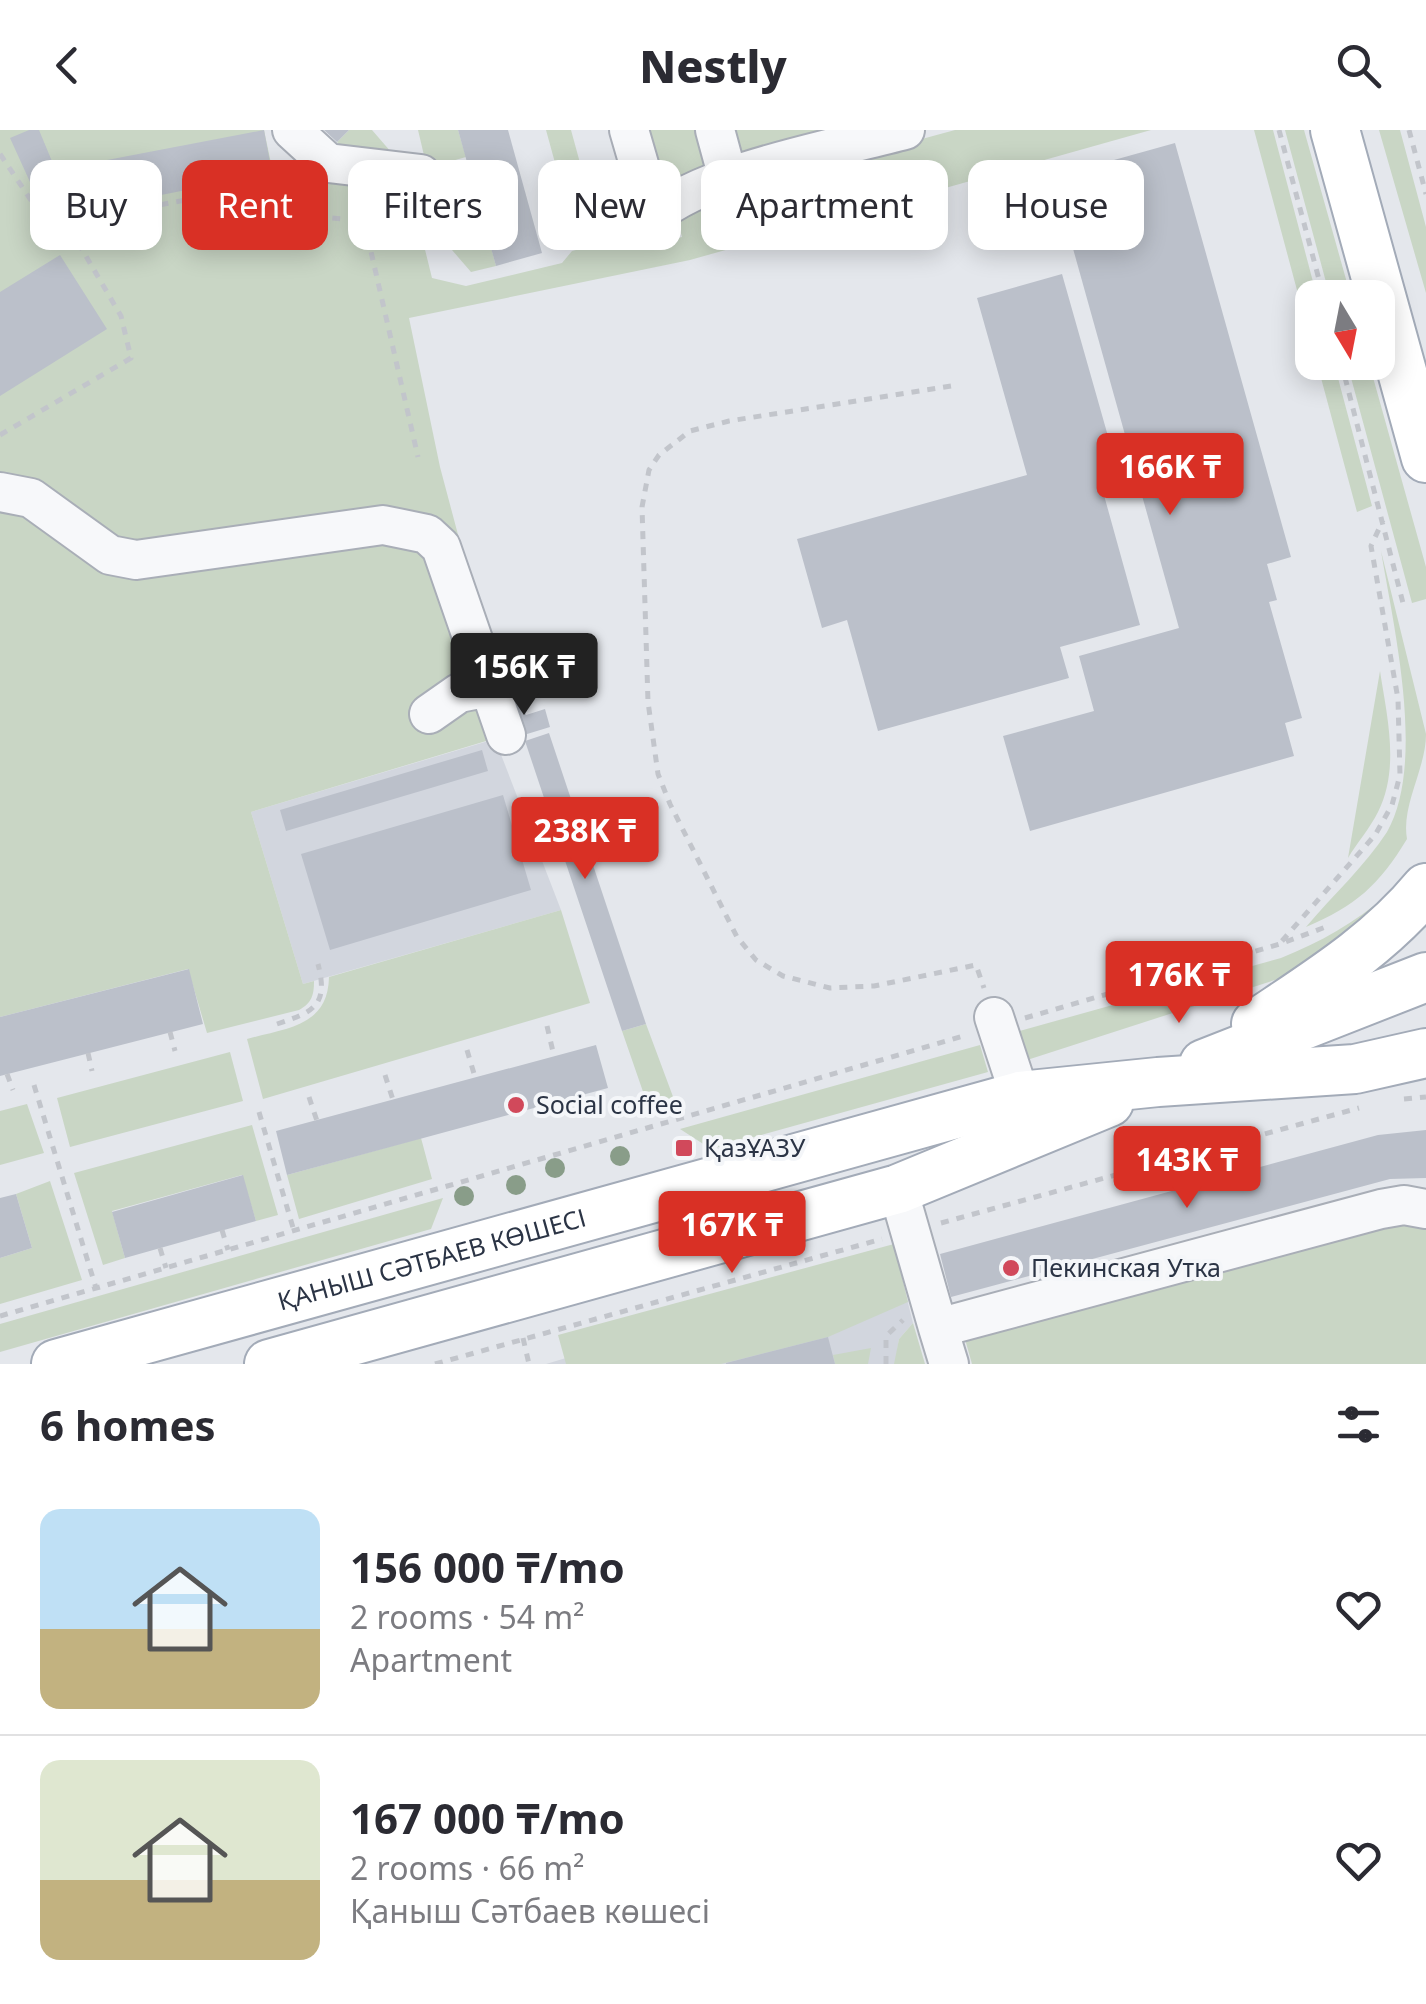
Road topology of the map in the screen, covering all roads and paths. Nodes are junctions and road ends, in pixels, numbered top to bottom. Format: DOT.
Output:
graph roads {
  1 [pos="292,130"];
  2 [pos="629,130"];
  3 [pos="715,130"];
  4 [pos="906,130"];
  5 [pos="1279,130"];
  6 [pos="1335,130"];
  7 [pos="1409,130"];
  8 [pos="0,154"];
  9 [pos="723,160"];
  10 [pos="795,160"];
  11 [pos="348,165"];
  12 [pos="701,188"];
  13 [pos="1426,194"];
  14 [pos="30,198"];
  15 [pos="162,204"];
  16 [pos="82,250"];
  17 [pos="1319,280"];
  18 [pos="1346,380"];
  19 [pos="950,386"];
  20 [pos="1423,428"];
  21 [pos="0,435"];
  22 [pos="418,457"];
  23 [pos="0,492"];
  24 [pos="1383,520"];
  25 [pos="1404,607"];
  26 [pos="489,687"];
  27 [pos="429,714"];
  28 [pos="506,735"];
  29 [pos="1426,888"];
  30 [pos="1318,931"];
  31 [pos="1280,944"];
  32 [pos="318,964"];
  33 [pos="1426,976"];
  34 [pos="995,1022"];
  35 [pos="277,1024"];
  36 [pos="547,1026"];
  37 [pos="170,1032"];
  38 [pos="176,1050"];
  39 [pos="467,1050"];
  40 [pos="88,1053"];
  41 [pos="1426,1053"];
  42 [pos="554,1056"];
  43 [pos="92,1071"];
  44 [pos="7,1074"];
  45 [pos="385,1074"];
  46 [pos="475,1077"];
  47 [pos="1158,1082"];
  48 [pos="34,1085"];
  49 [pos="13,1090"];
  50 [pos="1020,1096"];
  51 [pos="308,1097"];
  52 [pos="393,1100"];
  53 [pos="259,1112"];
  54 [pos="317,1120"];
  55 [pos="898,1189"];
  56 [pos="1426,1209"];
  57 [pos="222,1230"];
  58 [pos="294,1231"];
  59 [pos="160,1248"];
  60 [pos="228,1250"];
  61 [pos="166,1268"];
  62 [pos="96,1288"];
  63 [pos="0,1316"];
  64 [pos="939,1333"];
  65 [pos="523,1338"];
  66 [pos="56,1364"];
  67 [pos="269,1364"];
  68 [pos="529,1364"];
  69 [pos="886,1364"];
  1 -- 11 [label="lane"];
  2 -- 12 [label="lane"];
  3 -- 9 [label="lane"];
  4 -- 10 [label="lane"];
  5 -- 17 [label="path"];
  6 -- 20 [label="main road"];
  7 -- 13 [label="path"];
  8 -- 14 [label="path"];
  15 -- 22 [label="path"];
  16 -- 21 [label="path"];
  18 -- 24 [label="path"];
  19 -- 34 [label="path"];
  23 -- 26 [label="lane"];
  24 -- 25 [label="path"];
  24 -- 31 [label="path"];
  26 -- 27 [label="lane"];
  26 -- 28 [label="lane"];
  29 -- 47 [label="main road, ҚАНЫШ СӘТБАЕВ КӨШЕСІ"];
  30 -- 31 [label="path"];
  31 -- 34 [label="path"];
  32 -- 35 [label="path"];
  33 -- 47 [label="main road, ҚАНЫШ СӘТБАЕВ КӨШЕСІ"];
  34 -- 50 [label="lane"];
  34 -- 58 [label="path"];
  36 -- 42 [label="path"];
  37 -- 38 [label="path"];
  39 -- 46 [label="path"];
  40 -- 43 [label="path"];
  41 -- 47 [label="main road"];
  44 -- 49 [label="path"];
  45 -- 52 [label="path"];
  47 -- 50 [label="main road, ҚАНЫШ СӘТБАЕВ КӨШЕСІ"];
  47 -- 55 [label="main road, ҚАНЫШ СӘТБАЕВ КӨШЕСІ"];
  48 -- 62 [label="path"];
  50 -- 66 [label="main road, ҚАНЫШ СӘТБАЕВ КӨШЕСІ"];
  51 -- 54 [label="path"];
  53 -- 58 [label="path"];
  55 -- 64 [label="lane"];
  55 -- 67 [label="main road, ҚАНЫШ СӘТБАЕВ КӨШЕСІ"];
  56 -- 64 [label="lane"];
  57 -- 60 [label="path"];
  58 -- 60 [label="path"];
  59 -- 61 [label="path"];
  60 -- 61 [label="path"];
  61 -- 62 [label="path"];
  62 -- 63 [label="path"];
  64 -- 69 [label="path"];
  65 -- 68 [label="path"];
}
